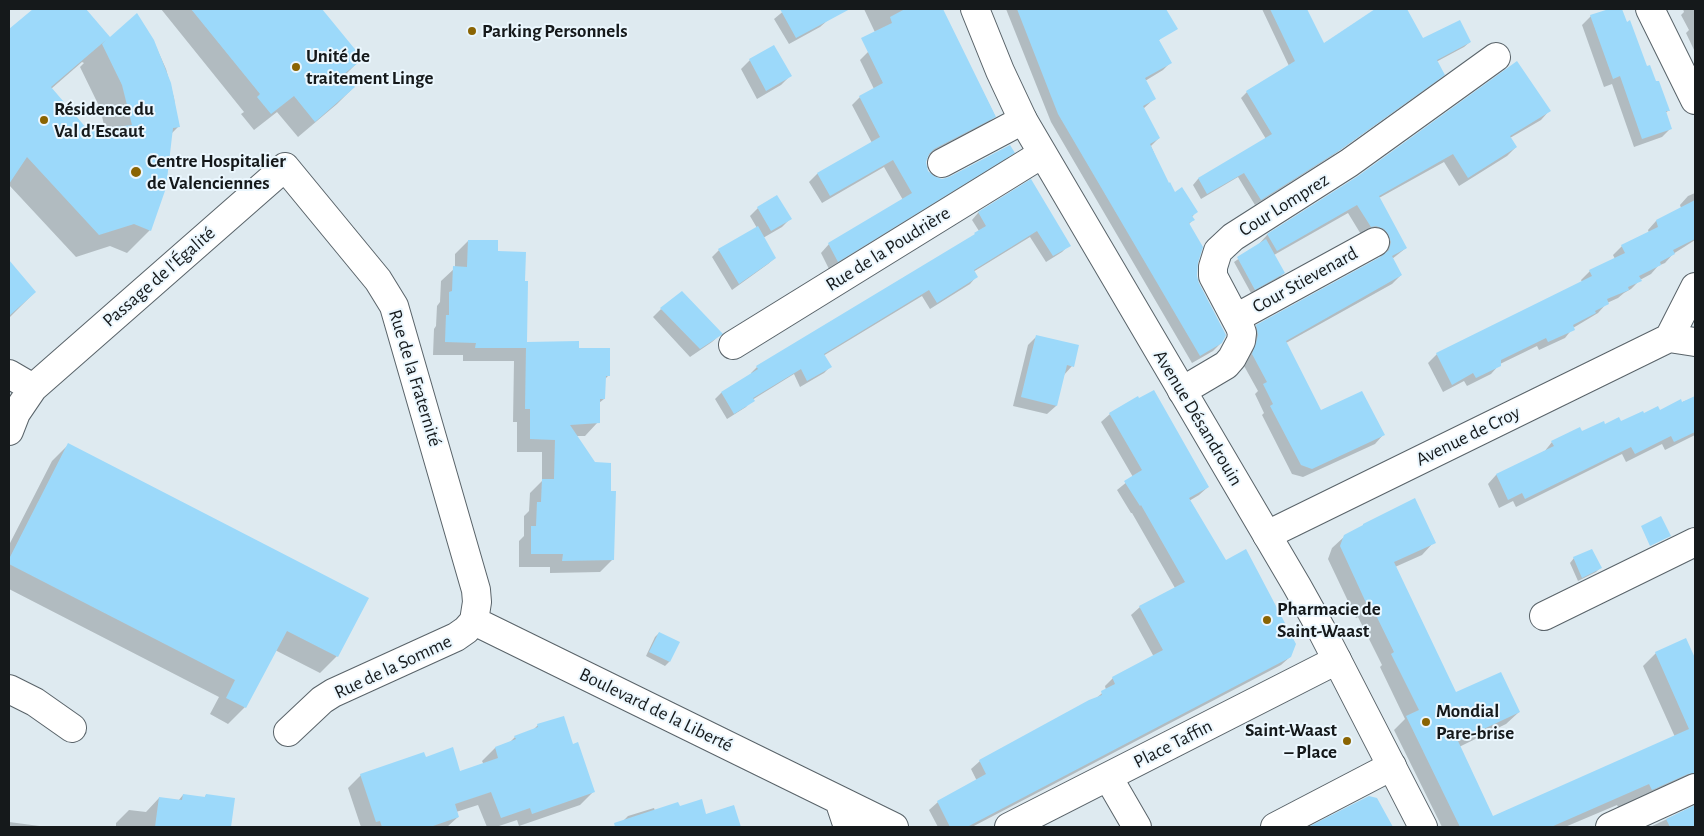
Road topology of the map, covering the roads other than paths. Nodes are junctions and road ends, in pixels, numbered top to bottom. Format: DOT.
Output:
graph roads {
  1 [pos="975,9"];
  2 [pos="1650,9"];
  3 [pos="1496,57"];
  4 [pos="1695,100"];
  5 [pos="1023,120"];
  6 [pos="1042,154"];
  7 [pos="942,163"];
  8 [pos="285,167"];
  9 [pos="1375,242"];
  10 [pos="1695,287"];
  11 [pos="1236,318"];
  12 [pos="1682,340"];
  13 [pos="733,344"];
  14 [pos="9,374"];
  15 [pos="33,388"];
  16 [pos="1182,391"];
  17 [pos="9,431"];
  18 [pos="1267,535"];
  19 [pos="1695,542"];
  20 [pos="1544,616"];
  21 [pos="474,621"];
  22 [pos="1337,660"];
  23 [pos="9,689"];
  24 [pos="72,728"];
  25 [pos="288,732"];
  26 [pos="1392,766"];
  27 [pos="1108,776"];
  28 [pos="1695,788"];
  29 [pos="838,800"];
  30 [pos="848,827"];
  31 [pos="894,827"];
  32 [pos="1008,827"];
  33 [pos="1137,827"];
  34 [pos="1275,827"];
  35 [pos="1424,827"];
  36 [pos="1610,827"];
  1 -- 5 [label="street, Avenue Désandrouin"];
  2 -- 4 [label="street"];
  3 -- 11 [label="street, Cour Lomprez"];
  5 -- 6 [label="street, Avenue Désandrouin"];
  5 -- 7 [label="street"];
  6 -- 13 [label="street, Rue de la Poudrière"];
  6 -- 16 [label="street, Avenue Désandrouin"];
  8 -- 15 [label="street, Passage de l'Égalité"];
  8 -- 21 [label="street, Rue de la Fraternité"];
  9 -- 11 [label="street, Cour Stievenard"];
  10 -- 12 [label="street, Avenue de Croy"];
  11 -- 16 [label="street, Cour Lomprez"];
  12 -- 18 [label="street, Avenue de Croy"];
  14 -- 15 [label="street"];
  15 -- 17 [label="street, Passage de l'Égalité"];
  16 -- 18 [label="street, Avenue Désandrouin"];
  18 -- 22 [label="street, Avenue Désandrouin"];
  19 -- 20 [label="street"];
  21 -- 25 [label="street, Rue de la Somme"];
  21 -- 29 [label="street, Boulevard de la Liberté"];
  22 -- 26 [label="street, Avenue Désandrouin"];
  22 -- 27 [label="street, Place Taffin"];
  23 -- 24 [label="street"];
  26 -- 34 [label="street"];
  26 -- 35 [label="street, Avenue Désandrouin"];
  27 -- 32 [label="street, Place Taffin"];
  27 -- 33 [label="street"];
  28 -- 36 [label="street"];
  29 -- 30 [label="street"];
  29 -- 31 [label="street, Boulevard de la Liberté"];
}
